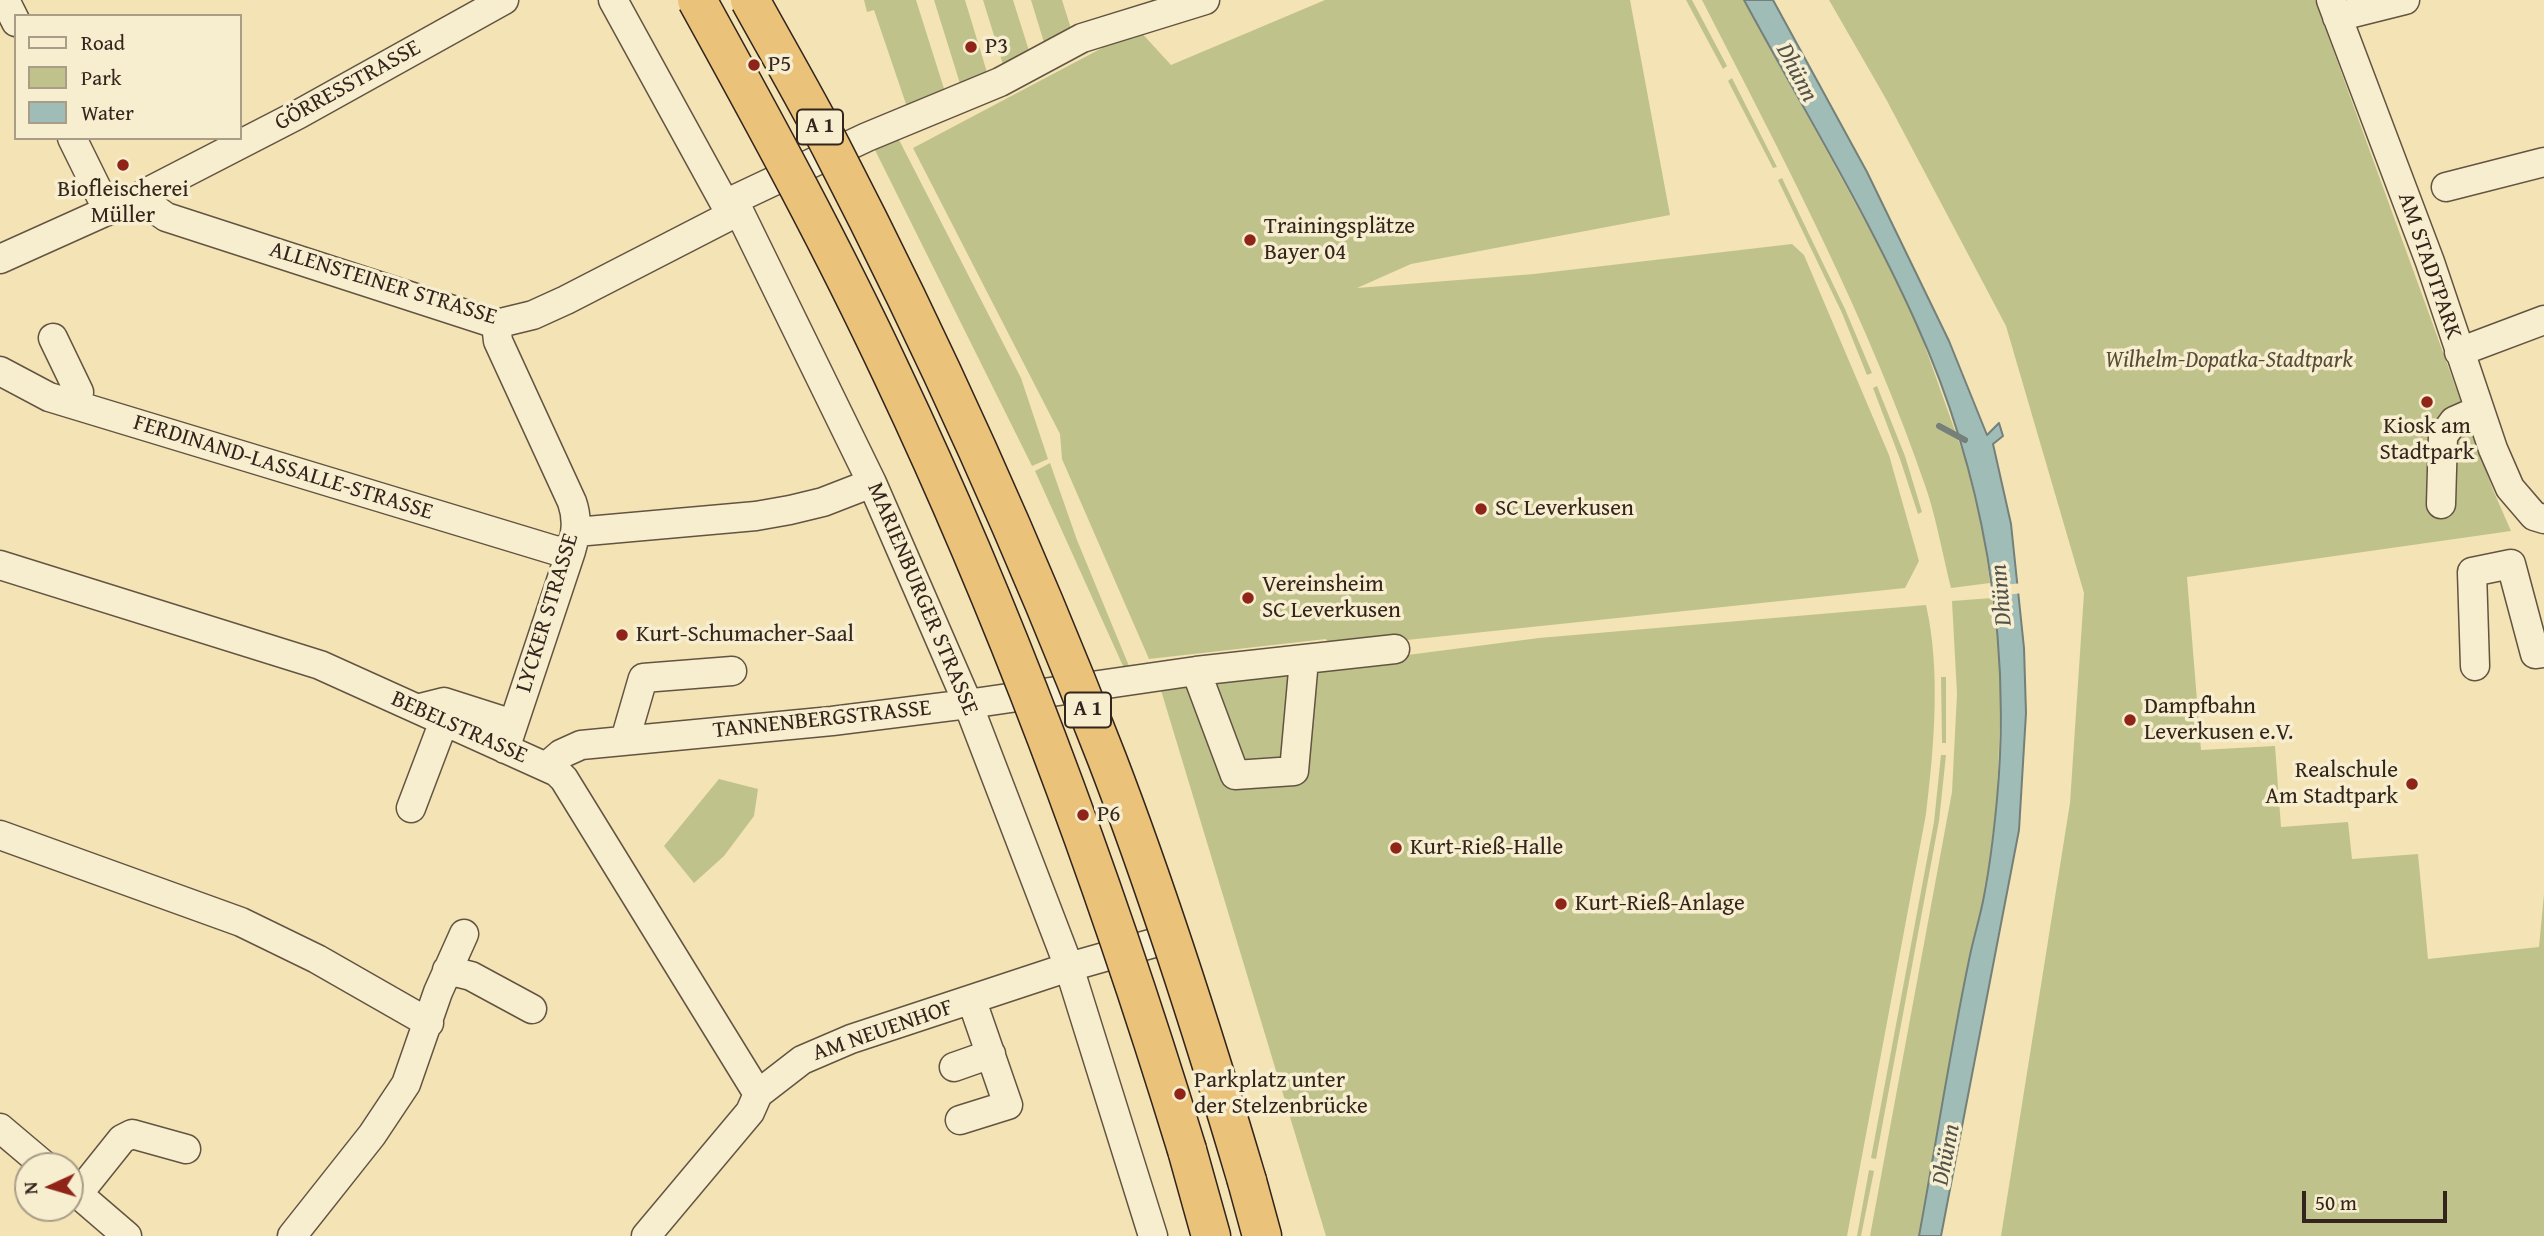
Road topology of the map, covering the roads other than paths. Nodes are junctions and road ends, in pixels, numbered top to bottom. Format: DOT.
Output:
graph roads {
  1 [pos="5,0"];
  2 [pos="505,0"];
  3 [pos="613,0"];
  4 [pos="696,0"];
  5 [pos="750,0"];
  6 [pos="1205,0"];
  7 [pos="2405,0"];
  8 [pos="2334,8"];
  9 [pos="14,18"];
  10 [pos="73,140"];
  11 [pos="2544,162"];
  12 [pos="2446,187"];
  13 [pos="138,197"];
  14 [pos="732,207"];
  15 [pos="108,211"];
  16 [pos="0,259"];
  17 [pos="2544,320"];
  18 [pos="496,324"];
  19 [pos="54,338"];
  20 [pos="2459,352"];
  21 [pos="0,371"];
  22 [pos="77,405"];
  23 [pos="2479,410"];
  24 [pos="872,482"];
  25 [pos="2441,504"];
  26 [pos="2544,519"];
  27 [pos="573,542"];
  28 [pos="0,565"];
  29 [pos="1395,649"];
  30 [pos="2544,653"];
  31 [pos="1304,660"];
  32 [pos="2475,666"];
  33 [pos="732,671"];
  34 [pos="1196,671"];
  35 [pos="968,704"];
  36 [pos="417,710"];
  37 [pos="444,722"];
  38 [pos="509,736"];
  39 [pos="625,740"];
  40 [pos="547,766"];
  41 [pos="411,808"];
  42 [pos="0,835"];
  43 [pos="464,934"];
  44 [pos="1168,939"];
  45 [pos="1069,967"];
  46 [pos="447,970"];
  47 [pos="972,1001"];
  48 [pos="532,1009"];
  49 [pos="429,1023"];
  50 [pos="991,1054"];
  51 [pos="954,1067"];
  52 [pos="758,1094"];
  53 [pos="960,1120"];
  54 [pos="0,1128"];
  55 [pos="186,1149"];
  56 [pos="28,1152"];
  57 [pos="84,1180"];
  58 [pos="84,1199"];
  59 [pos="1146,1234"];
  60 [pos="127,1236"];
  61 [pos="292,1236"];
  62 [pos="646,1236"];
  63 [pos="1211,1236"];
  64 [pos="1262,1236"];
  1 -- 9 [label="street"];
  2 -- 13 [label="street, GÖRRESSTRASSE"];
  3 -- 14 [label="street, MARIENBURGER STRASSE"];
  4 -- 63 [label="highway, A 1, bridge"];
  5 -- 64 [label="highway, A 1, bridge"];
  6 -- 14 [label="street, ALLENSTEINER STRASSE"];
  7 -- 8 [label="street"];
  8 -- 20 [label="street, AM STADTPARK"];
  10 -- 15 [label="street"];
  11 -- 12 [label="street"];
  13 -- 15 [label="street, GÖRRESSTRASSE"];
  13 -- 18 [label="street, ALLENSTEINER STRASSE"];
  14 -- 18 [label="street, ALLENSTEINER STRASSE"];
  14 -- 24 [label="street, MARIENBURGER STRASSE"];
  15 -- 16 [label="street, GÖRRESSTRASSE"];
  17 -- 20 [label="street"];
  18 -- 27 [label="street, LYCKER STRASSE"];
  19 -- 22 [label="street"];
  20 -- 23 [label="street, AM STADTPARK"];
  21 -- 22 [label="street, FERDINAND-LASSALLE-STRASSE"];
  22 -- 27 [label="street, FERDINAND-LASSALLE-STRASSE"];
  23 -- 25 [label="street"];
  23 -- 26 [label="street, AM STADTPARK"];
  24 -- 27 [label="street, FERDINAND-LASSALLE-STRASSE"];
  24 -- 35 [label="street, MARIENBURGER STRASSE"];
  27 -- 38 [label="street, LYCKER STRASSE"];
  28 -- 36 [label="street, BEBELSTRASSE"];
  29 -- 31 [label="street, TANNENBERGSTRASSE"];
  30 -- 32 [label="street"];
  31 -- 34 [label="street, TANNENBERGSTRASSE"];
  31 -- 34 [label="street"];
  33 -- 39 [label="street"];
  34 -- 35 [label="street, TANNENBERGSTRASSE"];
  35 -- 39 [label="street, TANNENBERGSTRASSE"];
  35 -- 45 [label="street, MARIENBURGER STRASSE"];
  36 -- 37 [label="street, BEBELSTRASSE"];
  36 -- 38 [label="street"];
  37 -- 38 [label="street, BEBELSTRASSE"];
  37 -- 41 [label="street"];
  38 -- 40 [label="street, BEBELSTRASSE"];
  39 -- 40 [label="street, TANNENBERGSTRASSE"];
  40 -- 52 [label="street, BEBELSTRASSE"];
  42 -- 49 [label="street"];
  43 -- 46 [label="street"];
  44 -- 45 [label="street, AM NEUENHOF"];
  45 -- 47 [label="street, AM NEUENHOF"];
  45 -- 59 [label="street, MARIENBURGER STRASSE"];
  46 -- 48 [label="street"];
  46 -- 49 [label="street"];
  47 -- 50 [label="street"];
  47 -- 52 [label="street, AM NEUENHOF"];
  49 -- 61 [label="street"];
  50 -- 51 [label="street"];
  50 -- 53 [label="street"];
  52 -- 62 [label="street, AM NEUENHOF"];
  54 -- 56 [label="street"];
  55 -- 57 [label="street"];
  58 -- 60 [label="street"];
}
